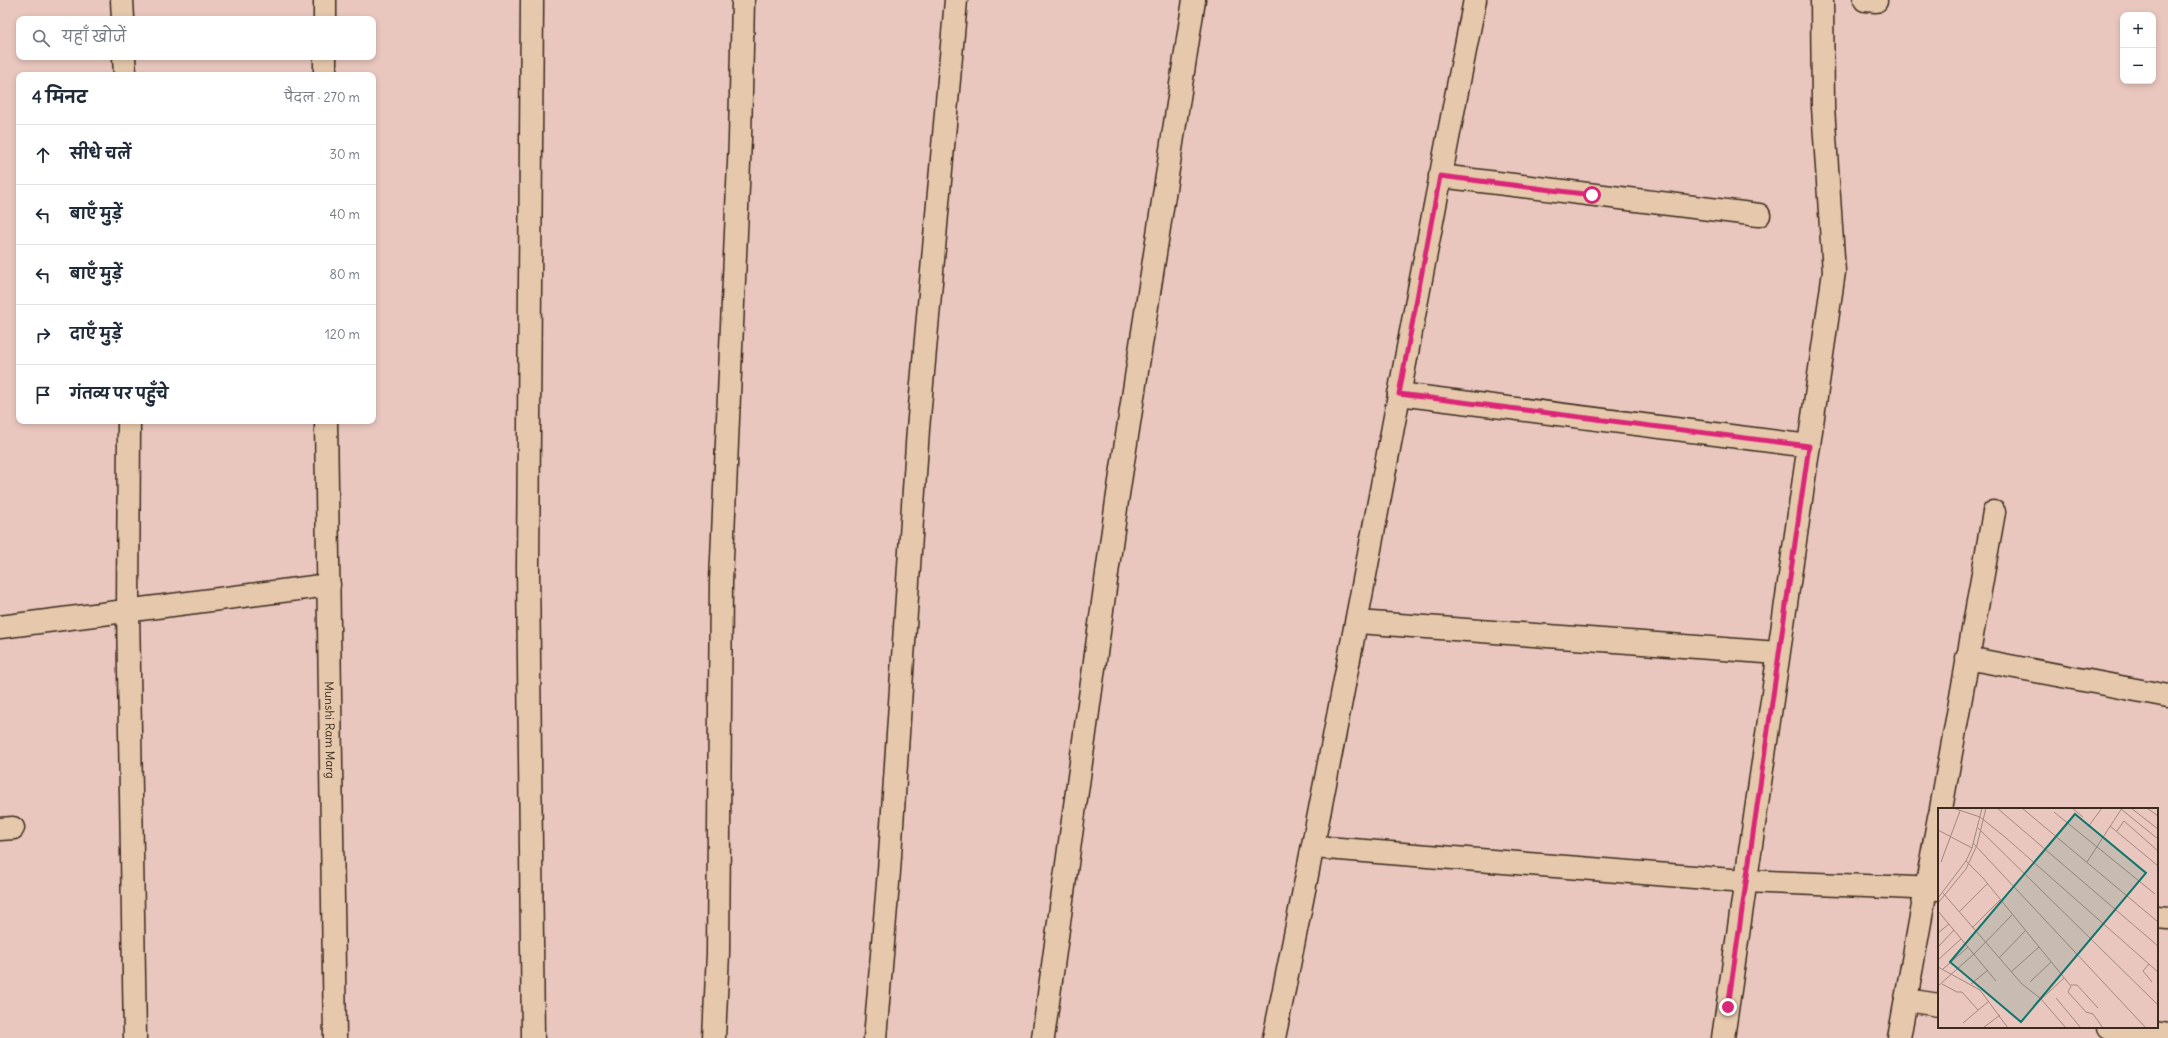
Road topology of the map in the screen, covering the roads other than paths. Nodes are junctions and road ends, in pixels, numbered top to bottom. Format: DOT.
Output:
graph roads {
  1 [pos="122,0"];
  2 [pos="325,0"];
  3 [pos="532,0"];
  4 [pos="743,0"];
  5 [pos="956,0"];
  6 [pos="1194,0"];
  7 [pos="1475,0"];
  8 [pos="1822,0"];
  9 [pos="123,16"];
  10 [pos="325,16"];
  11 [pos="124,60"];
  12 [pos="325,60"];
  13 [pos="125,72"];
  14 [pos="325,72"];
  15 [pos="1440,176"];
  16 [pos="1759,215"];
  17 [pos="1399,394"];
  18 [pos="129,424"];
  19 [pos="326,424"];
  20 [pos="1809,446"];
  21 [pos="1994,512"];
  22 [pos="328,586"];
  23 [pos="128,610"];
  24 [pos="1358,622"];
  25 [pos="0,627"];
  26 [pos="1778,653"];
  27 [pos="1967,658"];
  28 [pos="2168,696"];
  29 [pos="1940,808"];
  30 [pos="1938,829"];
  31 [pos="1314,847"];
  32 [pos="1745,881"];
  33 [pos="1933,888"];
  34 [pos="2158,917"];
  35 [pos="2168,918"];
  36 [pos="1906,1000"];
  37 [pos="1938,1004"];
  38 [pos="2116,1028"];
  39 [pos="2168,1035"];
  40 [pos="135,1038"];
  41 [pos="335,1038"];
  42 [pos="533,1038"];
  43 [pos="714,1038"];
  44 [pos="875,1038"];
  45 [pos="1043,1038"];
  46 [pos="1274,1038"];
  47 [pos="1724,1038"];
  48 [pos="1899,1038"];
  1 -- 9 [label="street"];
  2 -- 10 [label="street"];
  3 -- 42 [label="street"];
  4 -- 43 [label="street"];
  5 -- 44 [label="street"];
  6 -- 45 [label="street"];
  7 -- 15 [label="street"];
  8 -- 20 [label="street"];
  11 -- 13 [label="street"];
  12 -- 14 [label="street"];
  15 -- 16 [label="street"];
  15 -- 17 [label="street"];
  17 -- 20 [label="street"];
  17 -- 24 [label="street"];
  18 -- 23 [label="street"];
  19 -- 22 [label="street, Munshi Ram Marg"];
  20 -- 26 [label="street"];
  21 -- 27 [label="street"];
  22 -- 23 [label="street"];
  22 -- 41 [label="street, Munshi Ram Marg"];
  23 -- 25 [label="street"];
  23 -- 40 [label="street"];
  24 -- 26 [label="street"];
  24 -- 31 [label="street"];
  26 -- 32 [label="street"];
  27 -- 28 [label="street"];
  27 -- 29 [label="street"];
  30 -- 33 [label="street"];
  31 -- 32 [label="street"];
  31 -- 46 [label="street"];
  32 -- 33 [label="street"];
  32 -- 47 [label="street"];
  33 -- 36 [label="street"];
  34 -- 35 [label="street"];
  36 -- 37 [label="street"];
  36 -- 48 [label="street"];
  38 -- 39 [label="street"];
}
